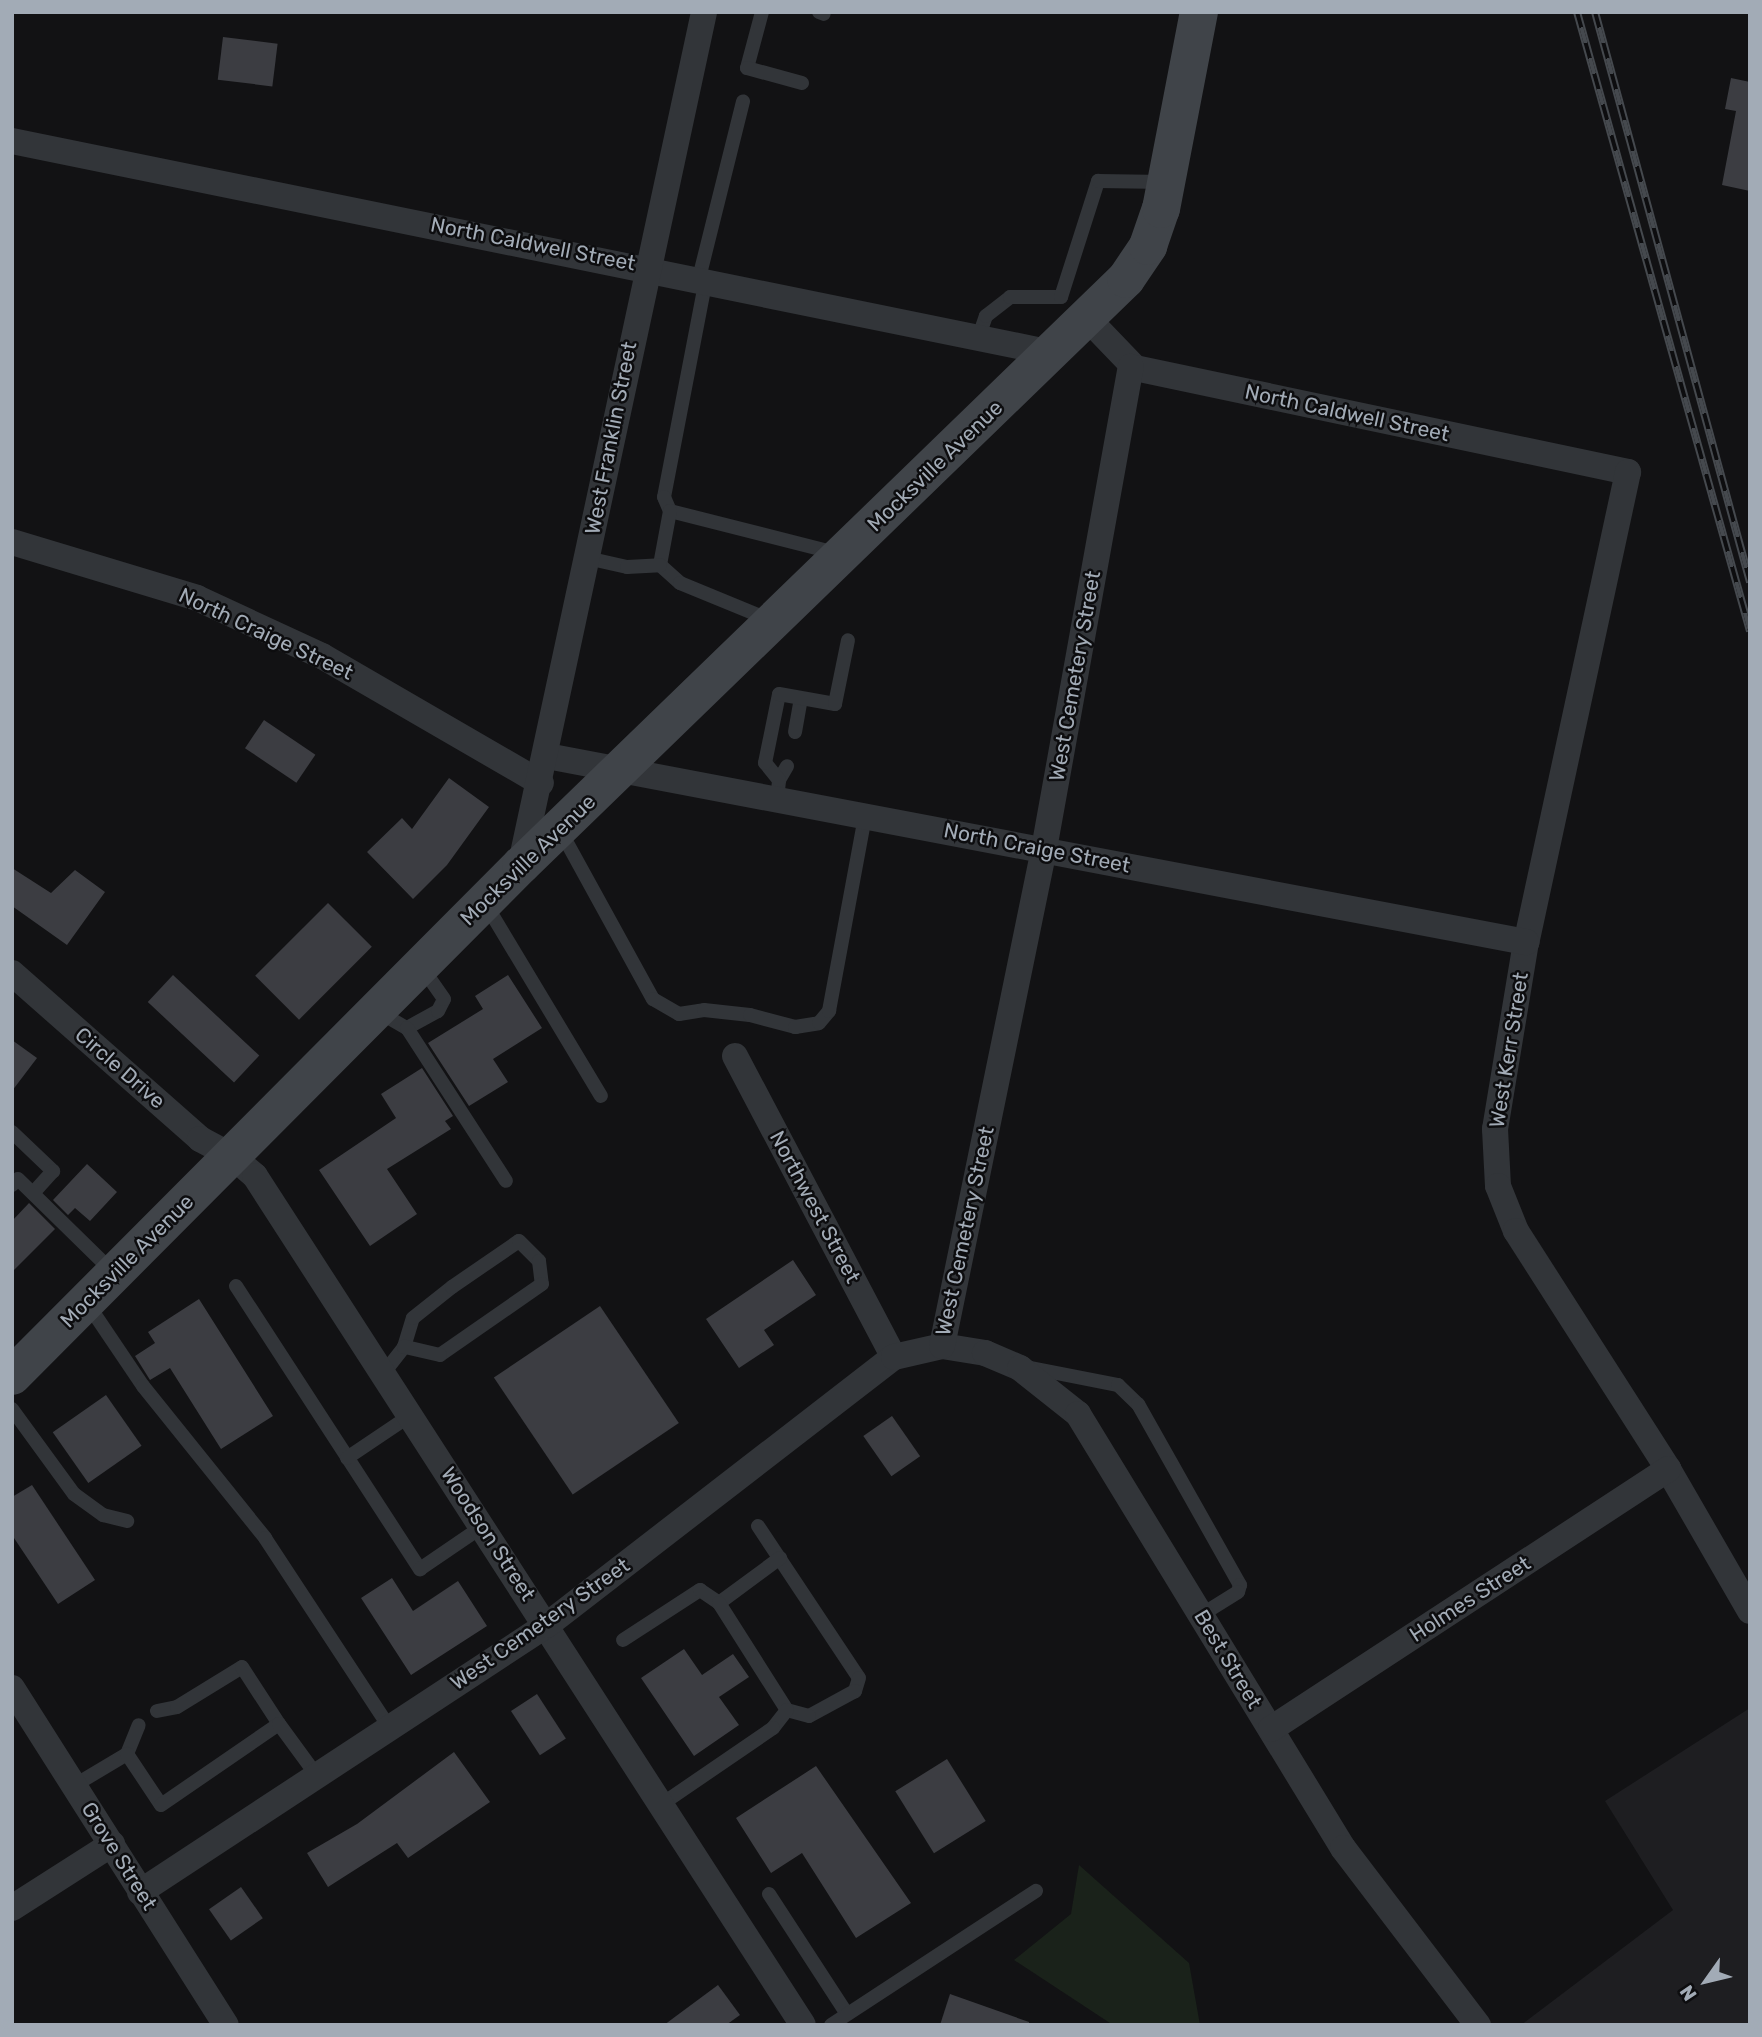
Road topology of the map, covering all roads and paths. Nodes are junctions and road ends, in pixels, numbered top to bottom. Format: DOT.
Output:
graph roads {
  1 [pos="704,12"];
  2 [pos="762,12"];
  3 [pos="1199,12"];
  4 [pos="802,83"];
  5 [pos="743,101"];
  6 [pos="12,141"];
  7 [pos="1166,182"];
  8 [pos="645,266"];
  9 [pos="703,278"];
  10 [pos="1074,308"];
  11 [pos="979,336"];
  12 [pos="1052,353"];
  13 [pos="1131,367"];
  14 [pos="1628,472"];
  15 [pos="670,511"];
  16 [pos="12,542"];
  17 [pos="844,555"];
  18 [pos="586,558"];
  19 [pos="660,565"];
  20 [pos="775,621"];
  21 [pos="848,640"];
  22 [pos="801,699"];
  23 [pos="795,732"];
  24 [pos="547,756"];
  25 [pos="787,766"];
  26 [pos="621,770"];
  27 [pos="541,783"];
  28 [pos="778,790"];
  29 [pos="864,816"];
  30 [pos="559,829"];
  31 [pos="1044,849"];
  32 [pos="521,865"];
  33 [pos="484,902"];
  34 [pos="1526,942"];
  35 [pos="12,973"];
  36 [pos="392,1019"];
  37 [pos="736,1056"];
  38 [pos="601,1096"];
  39 [pos="12,1132"];
  40 [pos="233,1156"];
  41 [pos="506,1181"];
  42 [pos="12,1185"];
  43 [pos="33,1193"];
  44 [pos="115,1274"];
  45 [pos="236,1286"];
  46 [pos="86,1302"];
  47 [pos="404,1346"];
  48 [pos="942,1346"];
  49 [pos="894,1357"];
  50 [pos="1011,1364"];
  51 [pos="383,1374"];
  52 [pos="12,1376"];
  53 [pos="12,1409"];
  54 [pos="411,1415"];
  55 [pos="347,1458"];
  56 [pos="1668,1469"];
  57 [pos="127,1521"];
  58 [pos="483,1526"];
  59 [pos="758,1526"];
  60 [pos="780,1558"];
  61 [pos="719,1602"];
  62 [pos="1750,1611"];
  63 [pos="1201,1615"];
  64 [pos="547,1625"];
  65 [pos="623,1640"];
  66 [pos="12,1688"];
  67 [pos="786,1710"];
  68 [pos="158,1712"];
  69 [pos="139,1724"];
  70 [pos="279,1724"];
  71 [pos="390,1728"];
  72 [pos="1271,1729"];
  73 [pos="127,1754"];
  74 [pos="317,1776"];
  75 [pos="75,1785"];
  76 [pos="662,1804"];
  77 [pos="113,1844"];
  78 [pos="1036,1891"];
  79 [pos="140,1892"];
  80 [pos="769,1894"];
  81 [pos="12,1908"];
  82 [pos="847,2014"];
  83 [pos="226,2025"];
  84 [pos="803,2025"];
  85 [pos="831,2025"];
  86 [pos="1478,2025"];
  1 -- 8 [label="street, West Franklin Street"];
  2 -- 4 [label="lane"];
  3 -- 7 [label="street"];
  5 -- 9 [label="lane"];
  6 -- 8 [label="street, North Caldwell Street"];
  7 -- 10 [label="street"];
  7 -- 10 [label="lane"];
  8 -- 9 [label="street, North Caldwell Street"];
  8 -- 18 [label="street, West Franklin Street"];
  9 -- 11 [label="street, North Caldwell Street"];
  9 -- 15 [label="lane"];
  10 -- 11 [label="lane"];
  10 -- 12 [label="street"];
  10 -- 13 [label="street"];
  11 -- 12 [label="street, North Caldwell Street"];
  12 -- 17 [label="street, Mocksville Avenue"];
  13 -- 14 [label="street, North Caldwell Street"];
  13 -- 31 [label="street, West Cemetery Street"];
  14 -- 34 [label="street, West Kerr Street"];
  15 -- 17 [label="lane"];
  15 -- 19 [label="lane"];
  16 -- 27 [label="street, North Craige Street"];
  17 -- 20 [label="street, Mocksville Avenue"];
  18 -- 19 [label="lane"];
  18 -- 24 [label="street, West Franklin Street"];
  19 -- 20 [label="lane"];
  20 -- 26 [label="street, Mocksville Avenue"];
  21 -- 22 [label="lane"];
  22 -- 23 [label="lane"];
  22 -- 28 [label="lane"];
  24 -- 26 [label="street, North Craige Street"];
  24 -- 27 [label="street, West Franklin Street"];
  25 -- 28 [label="lane"];
  26 -- 28 [label="street, North Craige Street"];
  26 -- 30 [label="street, Mocksville Avenue"];
  27 -- 32 [label="street, West Franklin Street"];
  28 -- 29 [label="street, North Craige Street"];
  29 -- 30 [label="lane"];
  29 -- 31 [label="street, North Craige Street"];
  30 -- 32 [label="street, Mocksville Avenue"];
  31 -- 34 [label="street, North Craige Street"];
  31 -- 48 [label="street, West Cemetery Street"];
  32 -- 33 [label="street, Mocksville Avenue"];
  33 -- 36 [label="street, Mocksville Avenue"];
  33 -- 38 [label="lane"];
  34 -- 56 [label="street, West Kerr Street"];
  35 -- 40 [label="street, Circle Drive"];
  36 -- 40 [label="street, Mocksville Avenue"];
  36 -- 41 [label="lane"];
  37 -- 49 [label="street, Northwest Street"];
  39 -- 43 [label="lane"];
  40 -- 44 [label="street, Mocksville Avenue"];
  40 -- 51 [label="street, Woodson Street"];
  42 -- 43 [label="lane"];
  43 -- 44 [label="lane"];
  44 -- 46 [label="street, Mocksville Avenue"];
  45 -- 55 [label="lane"];
  46 -- 52 [label="street, Mocksville Avenue"];
  46 -- 71 [label="lane"];
  47 -- 47 [label="lane"];
  47 -- 51 [label="lane"];
  48 -- 49 [label="street, West Cemetery Street"];
  48 -- 50 [label="street, Best Street"];
  49 -- 64 [label="street, West Cemetery Street"];
  50 -- 63 [label="street, Best Street"];
  50 -- 63 [label="lane"];
  51 -- 54 [label="street, Woodson Street"];
  53 -- 57 [label="lane"];
  54 -- 55 [label="lane"];
  54 -- 58 [label="street, Woodson Street"];
  55 -- 58 [label="lane"];
  56 -- 62 [label="street, West Kerr Street"];
  56 -- 72 [label="street, Holmes Street"];
  58 -- 64 [label="street, Woodson Street"];
  59 -- 60 [label="lane"];
  60 -- 61 [label="lane"];
  60 -- 67 [label="lane"];
  61 -- 65 [label="lane"];
  61 -- 67 [label="lane"];
  63 -- 72 [label="street, Best Street"];
  64 -- 71 [label="street, West Cemetery Street"];
  64 -- 76 [label="street, Woodson Street"];
  66 -- 75 [label="street, Grove Street"];
  67 -- 76 [label="lane"];
  68 -- 70 [label="lane"];
  69 -- 73 [label="lane"];
  70 -- 73 [label="lane"];
  70 -- 74 [label="lane"];
  71 -- 74 [label="street, West Cemetery Street"];
  72 -- 86 [label="street, Best Street"];
  73 -- 75 [label="lane"];
  74 -- 79 [label="street, West Cemetery Street"];
  75 -- 77 [label="street, Grove Street"];
  76 -- 84 [label="street, Woodson Street"];
  77 -- 79 [label="street, Grove Street"];
  77 -- 81 [label="street"];
  78 -- 82 [label="lane"];
  79 -- 83 [label="street, Grove Street"];
  80 -- 82 [label="lane"];
  82 -- 85 [label="lane"];
}
